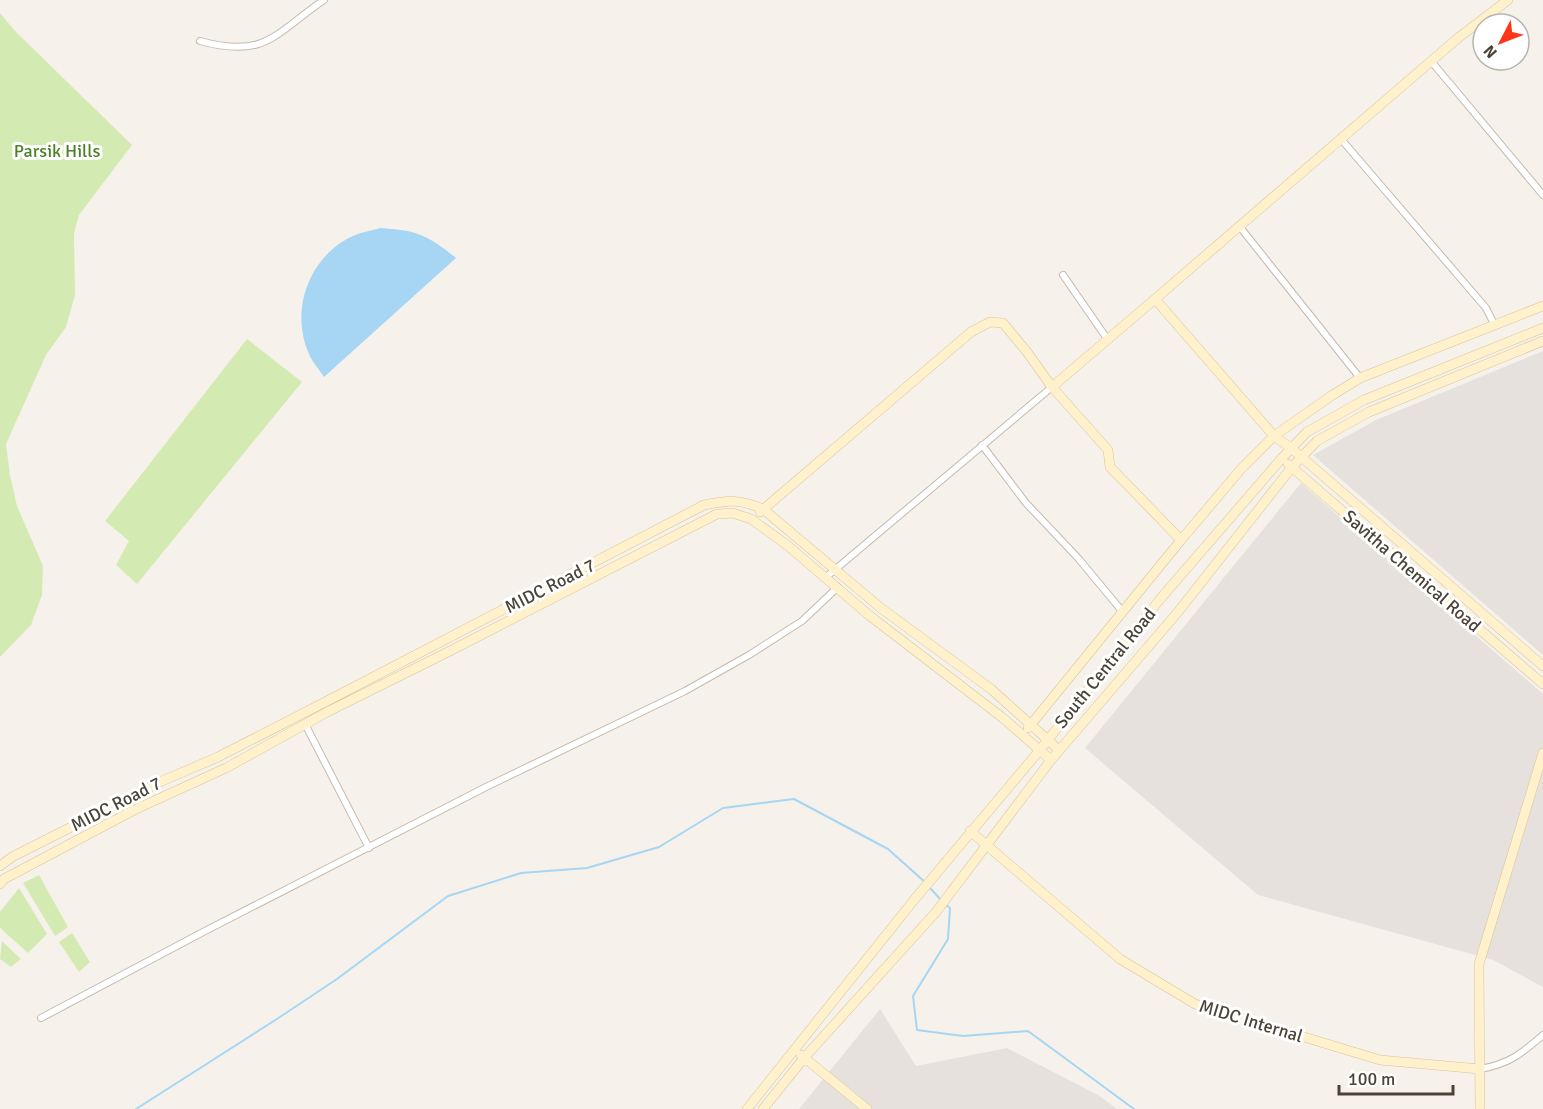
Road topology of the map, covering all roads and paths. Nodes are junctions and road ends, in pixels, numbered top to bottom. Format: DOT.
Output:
graph roads {
  1 [pos="324,0"];
  2 [pos="1508,0"];
  3 [pos="200,41"];
  4 [pos="1431,61"];
  5 [pos="1341,139"];
  6 [pos="1543,182"];
  7 [pos="1537,188"];
  8 [pos="1543,195"];
  9 [pos="1240,227"];
  10 [pos="1063,275"];
  11 [pos="1155,299"];
  12 [pos="1543,306"];
  13 [pos="1494,324"];
  14 [pos="1543,328"];
  15 [pos="1108,340"];
  16 [pos="1543,341"];
  17 [pos="1360,378"];
  18 [pos="1052,387"];
  19 [pos="1274,436"];
  20 [pos="982,446"];
  21 [pos="1291,448"];
  22 [pos="1301,457"];
  23 [pos="1282,458"];
  24 [pos="1292,468"];
  25 [pos="763,509"];
  26 [pos="751,519"];
  27 [pos="659,529"];
  28 [pos="1181,540"];
  29 [pos="664,541"];
  30 [pos="835,569"];
  31 [pos="825,578"];
  32 [pos="838,587"];
  33 [pos="1122,610"];
  34 [pos="438,644"];
  35 [pos="444,654"];
  36 [pos="1543,666"];
  37 [pos="1543,684"];
  38 [pos="305,724"];
  39 [pos="1031,724"];
  40 [pos="1022,735"];
  41 [pos="1048,740"];
  42 [pos="1059,750"];
  43 [pos="1039,751"];
  44 [pos="1543,753"];
  45 [pos="218,757"];
  46 [pos="1051,760"];
  47 [pos="226,768"];
  48 [pos="970,831"];
  49 [pos="986,844"];
  50 [pos="369,848"];
  51 [pos="0,866"];
  52 [pos="0,884"];
  53 [pos="41,1018"];
  54 [pos="1543,1035"];
  55 [pos="795,1049"];
  56 [pos="804,1058"];
  57 [pos="1480,1069"];
  58 [pos="747,1109"];
  59 [pos="763,1109"];
  60 [pos="867,1109"];
  61 [pos="1480,1109"];
  1 -- 3 [label="street"];
  2 -- 4 [label="street"];
  4 -- 5 [label="street"];
  4 -- 7 [label="street"];
  5 -- 9 [label="street"];
  5 -- 13 [label="street"];
  6 -- 7 [label="street"];
  7 -- 8 [label="street"];
  9 -- 11 [label="street"];
  9 -- 17 [label="street"];
  10 -- 15 [label="street"];
  11 -- 15 [label="street"];
  11 -- 19 [label="street, Savitha Chemical Road"];
  12 -- 13 [label="street"];
  13 -- 17 [label="street"];
  14 -- 21 [label="street, South Central Road"];
  15 -- 18 [label="street"];
  16 -- 22 [label="street, South Central Road"];
  17 -- 19 [label="street"];
  18 -- 20 [label="street"];
  18 -- 25 [label="street"];
  18 -- 28 [label="street"];
  19 -- 21 [label="street, Savitha Chemical Road"];
  19 -- 28 [label="street"];
  20 -- 30 [label="street"];
  20 -- 33 [label="street"];
  21 -- 22 [label="street, Savitha Chemical Road"];
  21 -- 23 [label="street, South Central Road"];
  22 -- 24 [label="street, South Central Road"];
  22 -- 36 [label="street, Savitha Chemical Road"];
  23 -- 24 [label="street, Savitha Chemical Road"];
  23 -- 41 [label="street, South Central Road"];
  24 -- 37 [label="street, Savitha Chemical Road"];
  24 -- 42 [label="street, South Central Road"];
  25 -- 26 [label="street"];
  25 -- 27 [label="street, MIDC Road 7"];
  25 -- 30 [label="street, MIDC Road 7"];
  26 -- 29 [label="street, MIDC Road 7"];
  26 -- 31 [label="street, MIDC Road 7"];
  27 -- 29 [label="street"];
  27 -- 34 [label="street, MIDC Road 7"];
  28 -- 33 [label="street"];
  29 -- 35 [label="street, MIDC Road 7"];
  30 -- 31 [label="street"];
  30 -- 39 [label="street, MIDC Road 7"];
  31 -- 32 [label="street, MIDC Road 7"];
  32 -- 40 [label="street, MIDC Road 7"];
  32 -- 50 [label="street"];
  33 -- 39 [label="street"];
  34 -- 35 [label="street"];
  34 -- 45 [label="street, MIDC Road 7"];
  35 -- 38 [label="street, MIDC Road 7"];
  38 -- 47 [label="street, MIDC Road 7"];
  38 -- 50 [label="street"];
  39 -- 40 [label="street"];
  39 -- 41 [label="street, MIDC Road 7"];
  40 -- 43 [label="street, MIDC Road 7"];
  41 -- 42 [label="street, MIDC Road 7"];
  41 -- 43 [label="street, South Central Road"];
  42 -- 46 [label="street, South Central Road"];
  43 -- 46 [label="street, MIDC Road 7"];
  43 -- 48 [label="street, South Central Road"];
  44 -- 57 [label="street"];
  45 -- 47 [label="street"];
  45 -- 51 [label="street, MIDC Road 7"];
  46 -- 49 [label="street, South Central Road"];
  47 -- 52 [label="street, MIDC Road 7"];
  48 -- 49 [label="street, MIDC Internal"];
  48 -- 55 [label="street, South Central Road"];
  49 -- 56 [label="street, South Central Road"];
  49 -- 57 [label="street, MIDC Internal"];
  50 -- 53 [label="street"];
  54 -- 57 [label="street"];
  55 -- 56 [label="street"];
  55 -- 58 [label="street, South Central Road"];
  56 -- 59 [label="street, South Central Road"];
  56 -- 60 [label="street"];
  57 -- 61 [label="street"];
}
